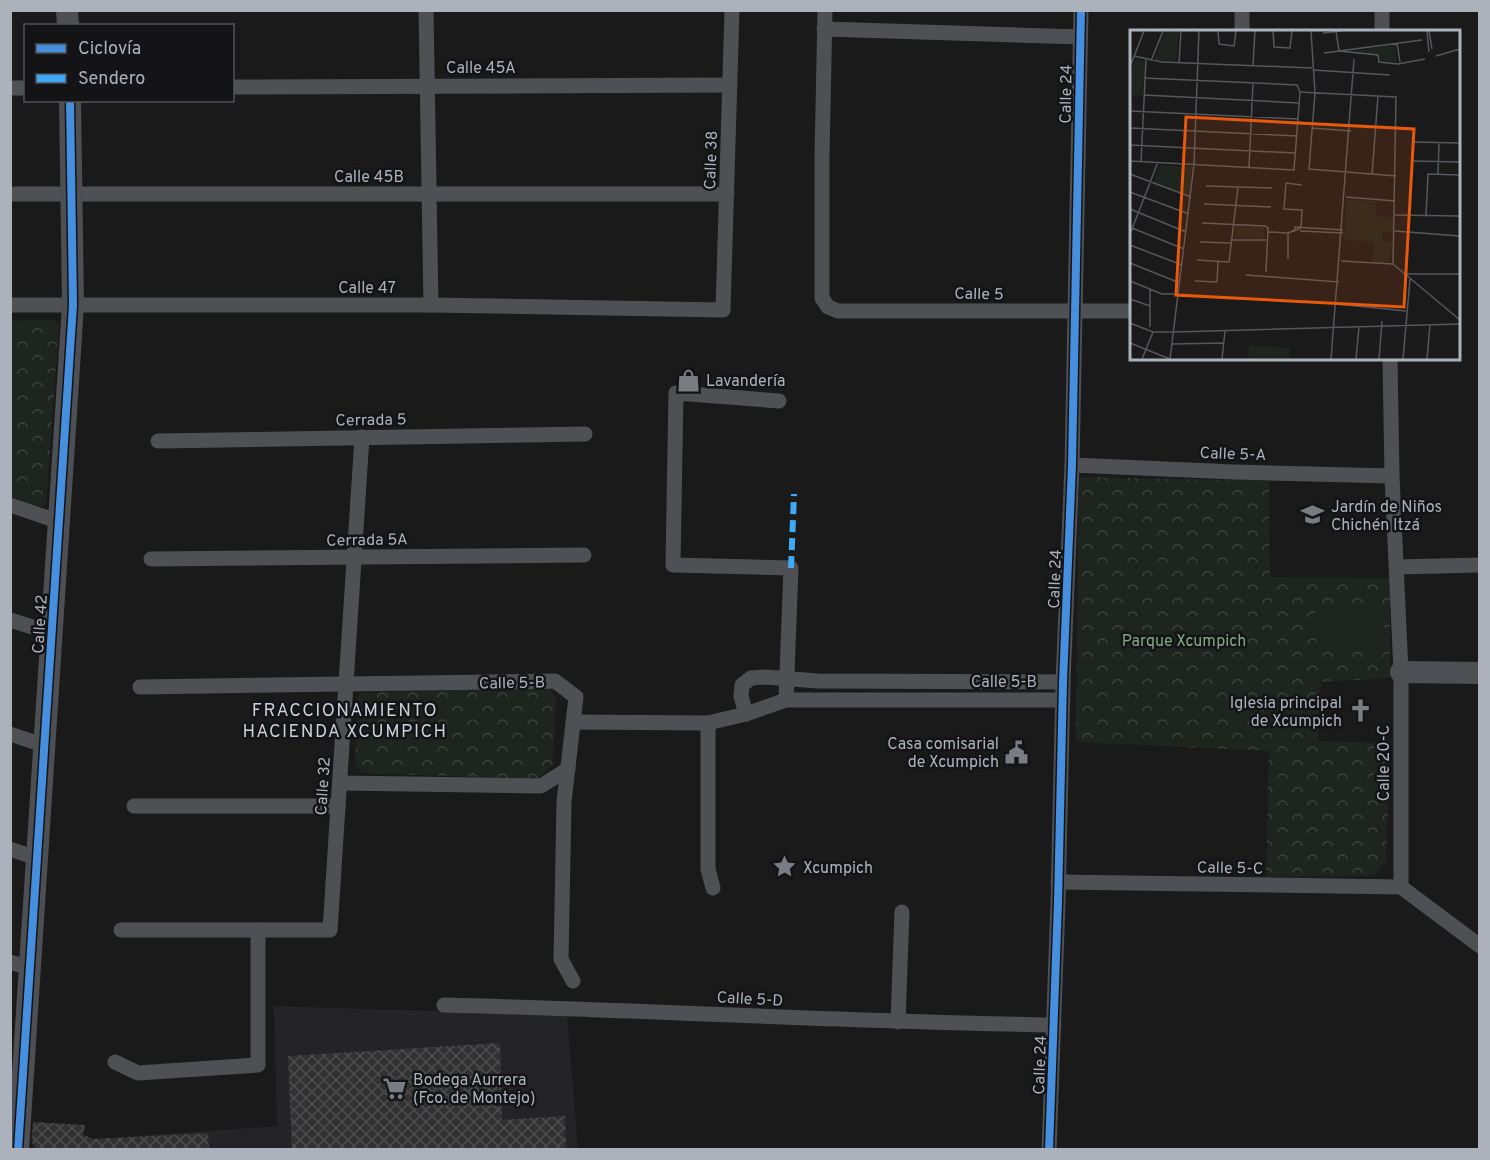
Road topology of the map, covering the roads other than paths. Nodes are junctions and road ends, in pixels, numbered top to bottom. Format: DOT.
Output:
graph roads {
  1 [pos="426,10"];
  2 [pos="732,10"];
  3 [pos="825,10"];
  4 [pos="1081,10"];
  5 [pos="1242,10"];
  6 [pos="1382,10"];
  7 [pos="824,29"];
  8 [pos="1242,30"];
  9 [pos="1382,30"];
  10 [pos="1080,37"];
  11 [pos="730,85"];
  12 [pos="427,86"];
  13 [pos="234,87"];
  14 [pos="70,102"];
  15 [pos="72,193"];
  16 [pos="10,194"];
  17 [pos="430,194"];
  18 [pos="727,194"];
  19 [pos="10,305"];
  20 [pos="73,305"];
  21 [pos="431,305"];
  22 [pos="723,310"];
  23 [pos="1130,311"];
  24 [pos="1075,312"];
  25 [pos="1390,360"];
  26 [pos="779,401"];
  27 [pos="585,434"];
  28 [pos="362,437"];
  29 [pos="158,441"];
  30 [pos="1072,465"];
  31 [pos="1392,476"];
  32 [pos="10,506"];
  33 [pos="60,522"];
  34 [pos="584,555"];
  35 [pos="354,557"];
  36 [pos="151,559"];
  37 [pos="1479,565"];
  38 [pos="1397,567"];
  39 [pos="10,620"];
  40 [pos="52,633"];
  41 [pos="1401,672"];
  42 [pos="1479,673"];
  43 [pos="787,680"];
  44 [pos="1063,682"];
  45 [pos="346,684"];
  46 [pos="140,687"];
  47 [pos="786,700"];
  48 [pos="1063,700"];
  49 [pos="746,714"];
  50 [pos="573,722"];
  51 [pos="708,723"];
  52 [pos="10,734"];
  53 [pos="43,745"];
  54 [pos="568,769"];
  55 [pos="340,783"];
  56 [pos="134,806"];
  57 [pos="338,806"];
  58 [pos="10,849"];
  59 [pos="36,858"];
  60 [pos="1058,882"];
  61 [pos="1401,887"];
  62 [pos="712,888"];
  63 [pos="902,912"];
  64 [pos="121,930"];
  65 [pos="258,930"];
  66 [pos="1479,946"];
  67 [pos="20,965"];
  68 [pos="573,981"];
  69 [pos="444,1005"];
  70 [pos="897,1022"];
  71 [pos="1054,1024"];
  72 [pos="115,1062"];
  73 [pos="16,1078"];
  74 [pos="18,1149"];
  75 [pos="1049,1149"];
  1 -- 12 [label="street"];
  2 -- 11 [label="street, Calle 38"];
  3 -- 7 [label="street"];
  4 -- 10 [label="street, Calle 24"];
  5 -- 8 [label="street"];
  6 -- 9 [label="street"];
  7 -- 10 [label="street"];
  7 -- 24 [label="street, Calle 5"];
  10 -- 24 [label="street, Calle 24"];
  11 -- 12 [label="street, Calle 45A"];
  11 -- 18 [label="street, Calle 38"];
  12 -- 13 [label="street, Calle 45A"];
  12 -- 17 [label="street"];
  14 -- 15 [label="street, Calle 42"];
  15 -- 16 [label="street, Calle 45B"];
  15 -- 17 [label="street, Calle 45B"];
  15 -- 20 [label="street, Calle 42"];
  17 -- 18 [label="street, Calle 45B"];
  17 -- 21 [label="street"];
  18 -- 22 [label="street, Calle 38"];
  19 -- 20 [label="street, Calle 47"];
  20 -- 21 [label="street, Calle 47"];
  20 -- 33 [label="street, Calle 42"];
  21 -- 22 [label="street, Calle 47"];
  23 -- 24 [label="street, Calle 5"];
  24 -- 30 [label="street, Calle 24"];
  25 -- 31 [label="street, Calle 20-C"];
  26 -- 43 [label="street"];
  27 -- 28 [label="street, Cerrada 5"];
  28 -- 29 [label="street, Cerrada 5"];
  28 -- 35 [label="street, Calle 32"];
  30 -- 31 [label="street, Calle 5-A"];
  30 -- 44 [label="street, Calle 24"];
  31 -- 38 [label="street, Calle 20-C"];
  32 -- 33 [label="street"];
  33 -- 40 [label="street, Calle 42"];
  34 -- 35 [label="street, Cerrada 5A"];
  35 -- 36 [label="street, Cerrada 5A"];
  35 -- 45 [label="street, Calle 32"];
  37 -- 38 [label="street"];
  38 -- 41 [label="street, Calle 20-C"];
  39 -- 40 [label="street"];
  40 -- 53 [label="street, Calle 42"];
  41 -- 42 [label="street"];
  41 -- 61 [label="street, Calle 20-C"];
  43 -- 44 [label="street, Calle 5-B"];
  43 -- 47 [label="street"];
  43 -- 49 [label="street, Calle 5-B"];
  44 -- 48 [label="street, Calle 24"];
  45 -- 46 [label="street"];
  45 -- 50 [label="street, Calle 5-B"];
  45 -- 55 [label="street, Calle 32"];
  47 -- 48 [label="street, Calle 5-B"];
  47 -- 49 [label="street, Calle 5-B"];
  48 -- 60 [label="street, Calle 24"];
  49 -- 51 [label="street, Calle 5-B"];
  50 -- 51 [label="street, Calle 5-B"];
  50 -- 54 [label="street"];
  51 -- 62 [label="street"];
  52 -- 53 [label="street"];
  53 -- 59 [label="street, Calle 42"];
  54 -- 55 [label="street"];
  54 -- 68 [label="street"];
  55 -- 57 [label="street, Calle 32"];
  56 -- 57 [label="street"];
  57 -- 65 [label="street, Calle 32"];
  58 -- 59 [label="street"];
  59 -- 67 [label="street, Calle 42"];
  60 -- 61 [label="street, Calle 5-C"];
  60 -- 71 [label="street, Calle 24"];
  61 -- 66 [label="street"];
  63 -- 70 [label="street"];
  64 -- 65 [label="street"];
  65 -- 72 [label="street"];
  67 -- 73 [label="street, Calle 42"];
  69 -- 70 [label="street, Calle 5-D"];
  70 -- 71 [label="street, Calle 5-D"];
  71 -- 75 [label="street, Calle 24"];
  73 -- 74 [label="street, Calle 42"];
}
